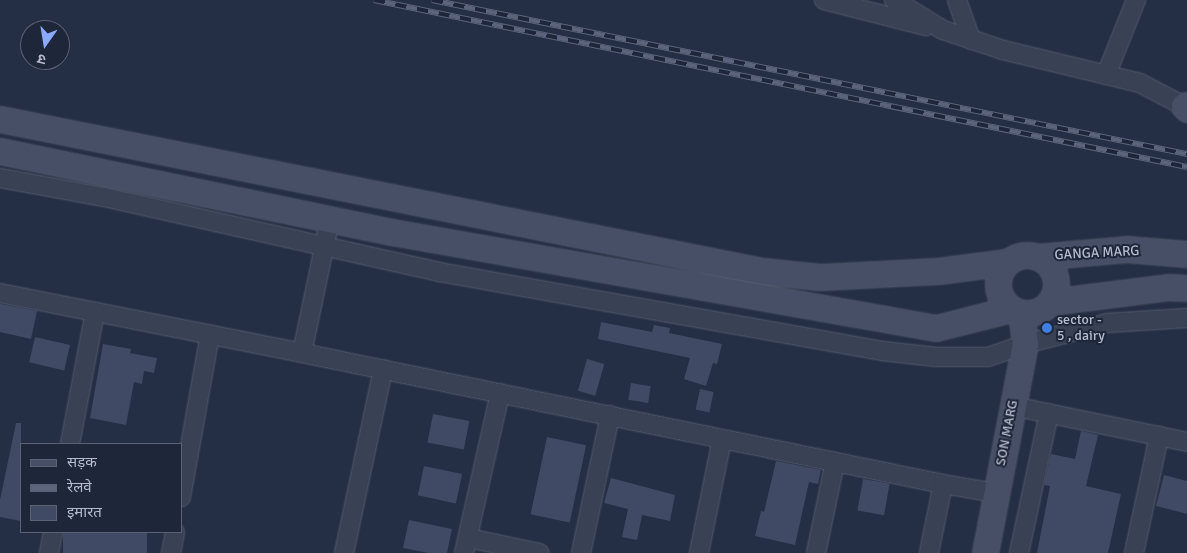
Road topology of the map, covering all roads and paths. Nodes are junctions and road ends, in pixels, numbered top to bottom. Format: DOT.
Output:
graph roads {
  1 [pos="824,0"];
  2 [pos="894,0"];
  3 [pos="957,0"];
  4 [pos="1136,0"];
  5 [pos="943,30"];
  6 [pos="971,40"];
  7 [pos="1106,75"];
  8 [pos="1186,107"];
  9 [pos="0,120"];
  10 [pos="0,151"];
  11 [pos="0,178"];
  12 [pos="330,219"];
  13 [pos="325,246"];
  14 [pos="1187,254"];
  15 [pos="1037,257"];
  16 [pos="1007,262"];
  17 [pos="1187,288"];
  18 [pos="0,293"];
  19 [pos="1050,302"];
  20 [pos="1016,311"];
  21 [pos="95,312"];
  22 [pos="1187,318"];
  23 [pos="210,335"];
  24 [pos="1025,344"];
  25 [pos="302,353"];
  26 [pos="383,370"];
  27 [pos="500,393"];
  28 [pos="1012,406"];
  29 [pos="1049,413"];
  30 [pos="610,415"];
  31 [pos="1159,436"];
  32 [pos="722,439"];
  33 [pos="1187,442"];
  34 [pos="70,443"];
  35 [pos="835,462"];
  36 [pos="943,484"];
  37 [pos="182,491"];
  38 [pos="996,493"];
  39 [pos="53,533"];
  40 [pos="175,533"];
  41 [pos="466,545"];
  42 [pos="49,553"];
  43 [pos="171,553"];
  44 [pos="344,553"];
  45 [pos="539,553"];
  46 [pos="581,553"];
  47 [pos="699,553"];
  48 [pos="816,553"];
  49 [pos="929,553"];
  50 [pos="985,553"];
  51 [pos="1019,553"];
  52 [pos="1134,553"];
  1 -- 5 [label="street"];
  2 -- 5 [label="street"];
  3 -- 6 [label="street"];
  4 -- 7 [label="street"];
  5 -- 6 [label="street"];
  6 -- 7 [label="street"];
  7 -- 8 [label="street"];
  9 -- 16 [label="street"];
  10 -- 12 [label="street"];
  11 -- 13 [label="street"];
  12 -- 13 [label="street"];
  12 -- 20 [label="street"];
  13 -- 24 [label="street"];
  13 -- 25 [label="street"];
  14 -- 15 [label="street, GANGA MARG"];
  15 -- 16 [label="street"];
  15 -- 19 [label="street"];
  16 -- 20 [label="street"];
  17 -- 19 [label="street"];
  18 -- 21 [label="street"];
  19 -- 20 [label="street"];
  20 -- 24 [label="street, SON MARG"];
  21 -- 23 [label="street"];
  21 -- 34 [label="street"];
  22 -- 24 [label="street"];
  23 -- 25 [label="street"];
  23 -- 37 [label="street"];
  24 -- 28 [label="street, SON MARG"];
  25 -- 26 [label="street"];
  26 -- 27 [label="street"];
  26 -- 44 [label="street"];
  27 -- 30 [label="street"];
  27 -- 41 [label="street"];
  28 -- 29 [label="street"];
  28 -- 38 [label="street, SON MARG"];
  29 -- 31 [label="street"];
  29 -- 51 [label="street"];
  30 -- 32 [label="street"];
  30 -- 46 [label="street"];
  31 -- 33 [label="street"];
  31 -- 52 [label="street"];
  32 -- 35 [label="street"];
  32 -- 47 [label="street"];
  35 -- 36 [label="street"];
  35 -- 48 [label="street"];
  36 -- 38 [label="street"];
  36 -- 49 [label="street"];
  38 -- 50 [label="street, SON MARG"];
  39 -- 42 [label="street"];
  40 -- 43 [label="street"];
  41 -- 45 [label="street"];
}
